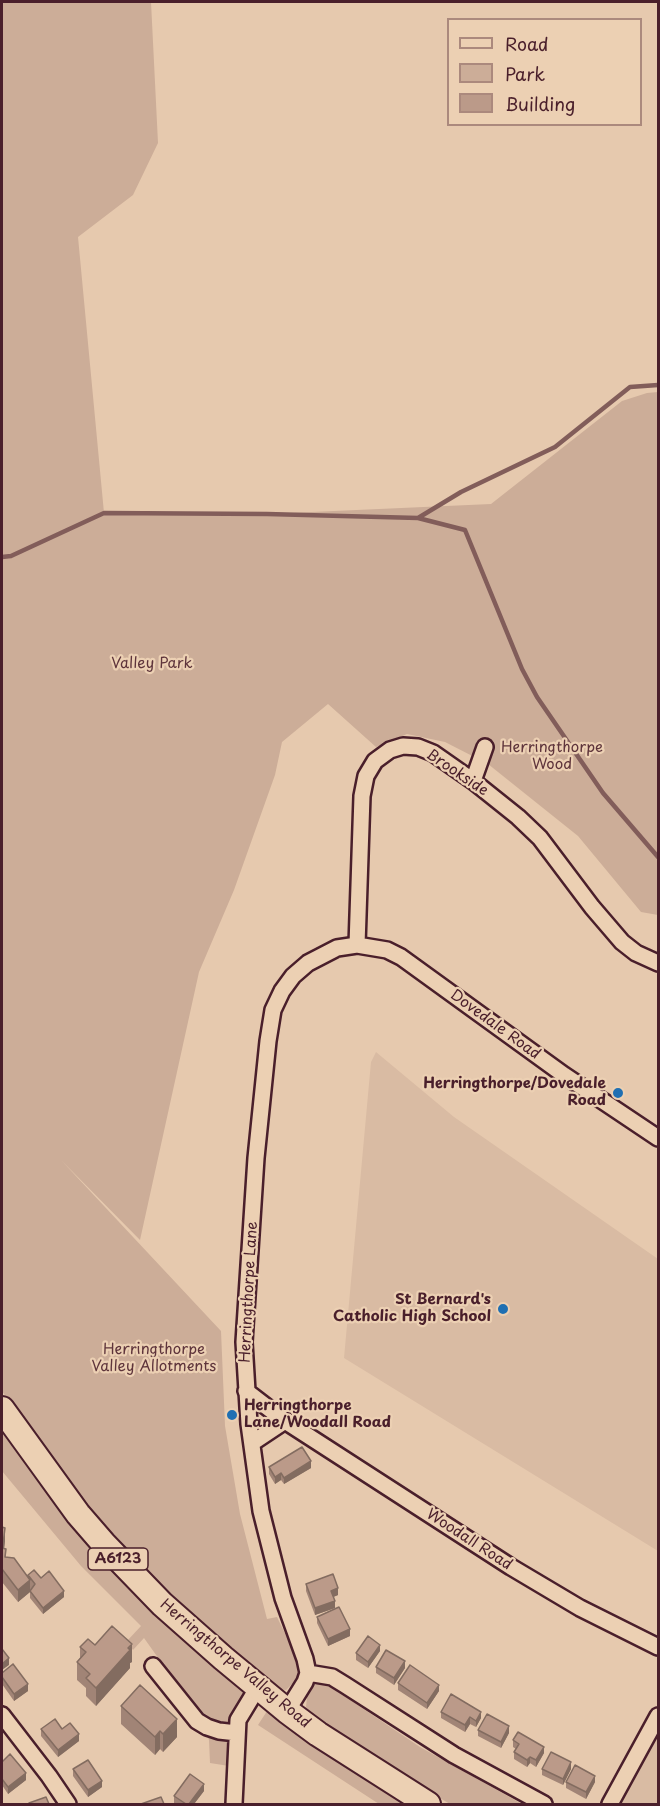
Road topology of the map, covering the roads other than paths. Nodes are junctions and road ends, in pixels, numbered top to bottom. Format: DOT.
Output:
graph roads {
  1 [pos="485,747"];
  2 [pos="473,781"];
  3 [pos="357,945"];
  4 [pos="658,963"];
  5 [pos="658,1138"];
  6 [pos="246,1391"];
  7 [pos="2,1409"];
  8 [pos="285,1421"];
  9 [pos="252,1443"];
  10 [pos="658,1647"];
  11 [pos="153,1666"];
  12 [pos="308,1673"];
  13 [pos="258,1687"];
  14 [pos="287,1711"];
  15 [pos="2,1715"];
  16 [pos="658,1716"];
  17 [pos="237,1733"];
  18 [pos="68,1804"];
  19 [pos="234,1804"];
  20 [pos="428,1804"];
  21 [pos="544,1804"];
  22 [pos="610,1804"];
  1 -- 2 [label="street"];
  2 -- 3 [label="street, Brookside"];
  2 -- 4 [label="street, Brookside"];
  3 -- 5 [label="street, Dovedale Road"];
  3 -- 6 [label="street, Herringthorpe Lane"];
  6 -- 8 [label="street, Woodall Road"];
  6 -- 9 [label="street, Herringthorpe Lane"];
  7 -- 13 [label="main road, Herringthorpe Valley Road / A6123"];
  8 -- 9 [label="street"];
  8 -- 10 [label="street, Woodall Road"];
  9 -- 12 [label="street, Herringthorpe Lane"];
  11 -- 17 [label="street"];
  12 -- 14 [label="street"];
  12 -- 21 [label="street"];
  13 -- 14 [label="main road, Herringthorpe Valley Road / A6123"];
  13 -- 17 [label="street"];
  14 -- 20 [label="main road, Herringthorpe Valley Road / A6123"];
  15 -- 18 [label="street"];
  16 -- 22 [label="street"];
  17 -- 19 [label="street"];
}
